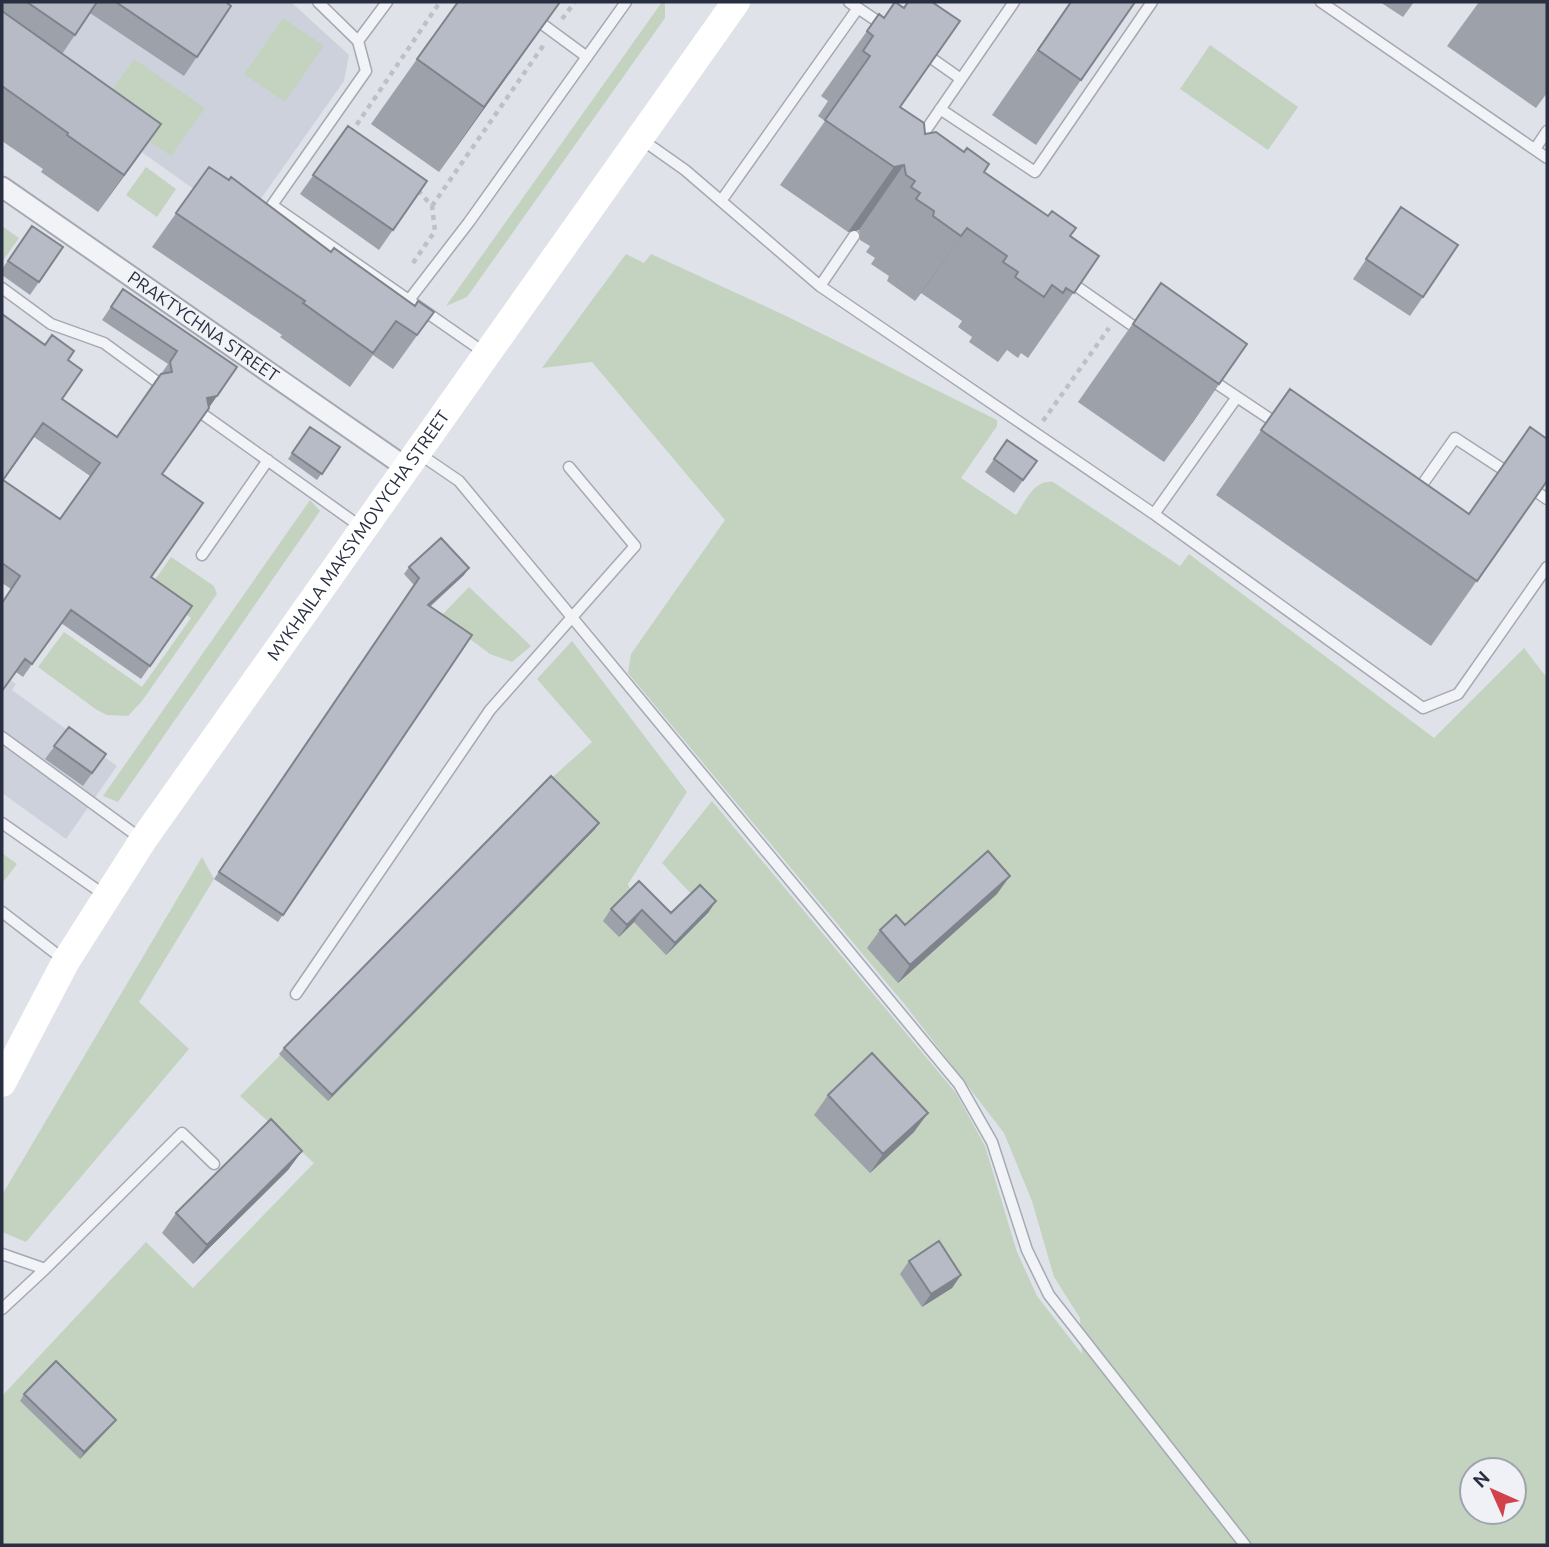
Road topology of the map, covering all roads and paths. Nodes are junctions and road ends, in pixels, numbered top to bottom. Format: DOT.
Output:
graph roads {
  1 [pos="318,2"];
  2 [pos="387,2"];
  3 [pos="440,2"];
  4 [pos="575,2"];
  5 [pos="626,2"];
  6 [pos="736,2"];
  7 [pos="849,2"];
  8 [pos="1014,2"];
  9 [pos="1152,2"];
  10 [pos="1321,2"];
  11 [pos="858,8"];
  12 [pos="521,9"];
  13 [pos="553,32"];
  14 [pos="892,32"];
  15 [pos="358,41"];
  16 [pos="915,47"];
  17 [pos="587,57"];
  18 [pos="961,79"];
  19 [pos="940,109"];
  20 [pos="1547,131"];
  21 [pos="638,137"];
  22 [pos="348,138"];
  23 [pos="1535,149"];
  24 [pos="909,155"];
  25 [pos="1547,158"];
  26 [pos="413,186"];
  27 [pos="2,187"];
  28 [pos="721,201"];
  29 [pos="432,206"];
  30 [pos="854,236"];
  31 [pos="408,271"];
  32 [pos="1060,275"];
  33 [pos="820,286"];
  34 [pos="2,288"];
  35 [pos="409,300"];
  36 [pos="1118,316"];
  37 [pos="1150,338"];
  38 [pos="485,353"];
  39 [pos="1205,375"];
  40 [pos="156,381"];
  41 [pos="1237,397"];
  42 [pos="204,415"];
  43 [pos="1034,433"];
  44 [pos="1293,435"];
  45 [pos="410,458"];
  46 [pos="268,460"];
  47 [pos="569,467"];
  48 [pos="1412,499"];
  49 [pos="1547,499"];
  50 [pos="1154,514"];
  51 [pos="362,527"];
  52 [pos="202,555"];
  53 [pos="1547,567"];
  54 [pos="573,619"];
  55 [pos="2,737"];
  56 [pos="2,823"];
  57 [pos="143,840"];
  58 [pos="107,896"];
  59 [pos="2,912"];
  60 [pos="66,961"];
  61 [pos="296,994"];
  62 [pos="2,1083"];
  63 [pos="214,1164"];
  64 [pos="2,1254"];
  65 [pos="46,1269"];
  66 [pos="2,1309"];
  67 [pos="1245,1545"];
  1 -- 15 [label="lane"];
  2 -- 15 [label="lane"];
  3 -- 22 [label="path"];
  4 -- 13 [label="path"];
  5 -- 17 [label="lane"];
  6 -- 21 [label="main road, MYKHAILA MAKSYMOVYCHA STREET"];
  7 -- 11 [label="lane"];
  8 -- 18 [label="lane"];
  9 -- 19 [label="lane"];
  10 -- 23 [label="lane"];
  11 -- 14 [label="lane"];
  11 -- 28 [label="lane"];
  12 -- 13 [label="lane"];
  13 -- 17 [label="lane"];
  13 -- 29 [label="path"];
  15 -- 35 [label="lane"];
  16 -- 18 [label="lane"];
  17 -- 35 [label="lane"];
  18 -- 19 [label="lane"];
  19 -- 24 [label="lane"];
  20 -- 23 [label="lane"];
  21 -- 28 [label="lane"];
  21 -- 38 [label="main road, MYKHAILA MAKSYMOVYCHA STREET"];
  23 -- 25 [label="lane"];
  26 -- 29 [label="path"];
  27 -- 45 [label="street, PRAKTYCHNA STREET"];
  28 -- 33 [label="lane"];
  29 -- 31 [label="path"];
  30 -- 33 [label="lane"];
  32 -- 36 [label="lane"];
  33 -- 43 [label="lane"];
  34 -- 40 [label="lane"];
  35 -- 38 [label="lane"];
  36 -- 37 [label="lane"];
  36 -- 43 [label="path"];
  38 -- 45 [label="main road, MYKHAILA MAKSYMOVYCHA STREET"];
  39 -- 41 [label="lane"];
  41 -- 44 [label="lane"];
  41 -- 50 [label="lane"];
  42 -- 46 [label="lane"];
  43 -- 50 [label="lane"];
  45 -- 51 [label="main road, MYKHAILA MAKSYMOVYCHA STREET"];
  45 -- 54 [label="lane"];
  46 -- 51 [label="lane"];
  46 -- 52 [label="lane"];
  47 -- 54 [label="lane"];
  48 -- 49 [label="lane"];
  50 -- 53 [label="lane"];
  51 -- 57 [label="main road, MYKHAILA MAKSYMOVYCHA STREET"];
  54 -- 61 [label="lane"];
  54 -- 67 [label="lane"];
  55 -- 57 [label="lane"];
  56 -- 58 [label="lane"];
  57 -- 58 [label="main road, MYKHAILA MAKSYMOVYCHA STREET"];
  58 -- 60 [label="main road, MYKHAILA MAKSYMOVYCHA STREET"];
  59 -- 60 [label="lane"];
  60 -- 62 [label="main road, MYKHAILA MAKSYMOVYCHA STREET"];
  63 -- 65 [label="lane"];
  64 -- 65 [label="lane"];
  65 -- 66 [label="lane"];
}
